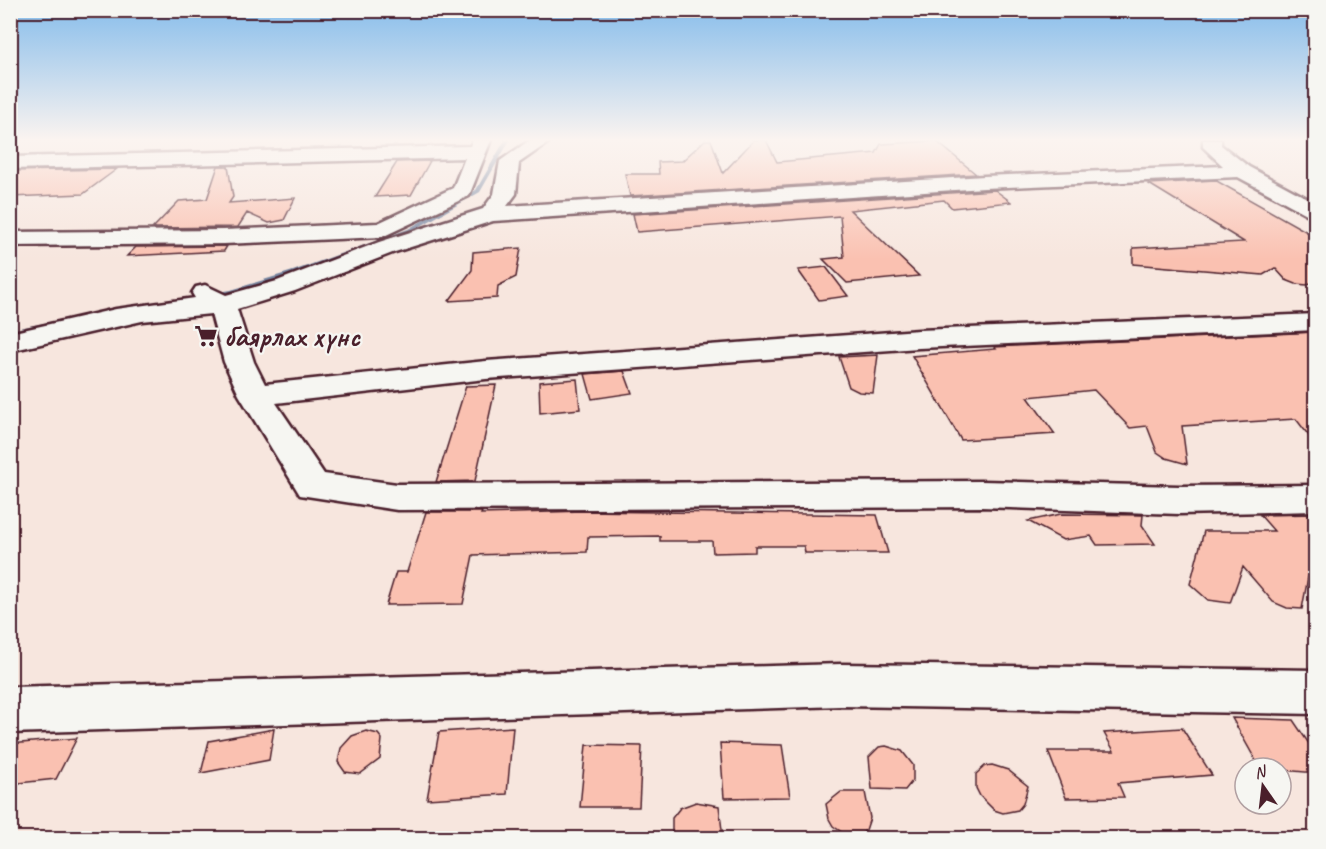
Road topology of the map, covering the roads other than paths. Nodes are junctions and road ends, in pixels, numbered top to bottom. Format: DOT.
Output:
graph roads {
  1 [pos="467,180"];
  2 [pos="507,180"];
  3 [pos="1040,180"];
  4 [pos="1258,180"];
  5 [pos="1316,212"];
  6 [pos="491,214"];
  7 [pos="10,239"];
  8 [pos="214,299"];
  9 [pos="1316,322"];
  10 [pos="10,323"];
  11 [pos="10,342"];
  12 [pos="255,395"];
  13 [pos="1316,498"];
  14 [pos="1316,692"];
  15 [pos="10,710"];
  1 -- 7 [label="street"];
  2 -- 6 [label="street"];
  3 -- 6 [label="street"];
  4 -- 5 [label="street"];
  6 -- 8 [label="street"];
  8 -- 10 [label="street"];
  8 -- 11 [label="street"];
  8 -- 12 [label="street"];
  9 -- 12 [label="street"];
  12 -- 13 [label="street"];
  14 -- 15 [label="street"];
}
